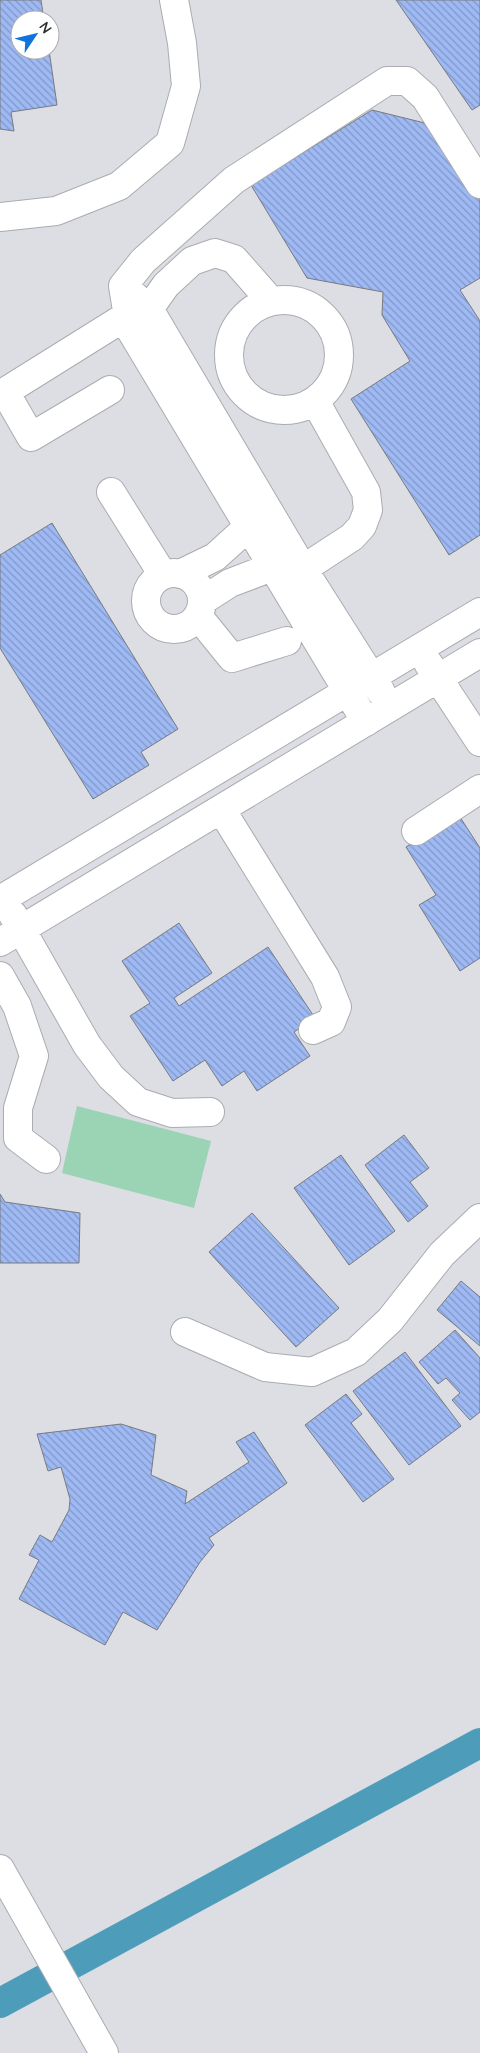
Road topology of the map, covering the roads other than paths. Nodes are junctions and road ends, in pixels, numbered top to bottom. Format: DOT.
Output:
graph roads {
  1 [pos="174,0"];
  2 [pos="480,184"];
  3 [pos="0,217"];
  4 [pos="270,300"];
  5 [pos="138,312"];
  6 [pos="110,390"];
  7 [pos="2,393"];
  8 [pos="315,401"];
  9 [pos="112,492"];
  10 [pos="260,530"];
  11 [pos="272,568"];
  12 [pos="303,569"];
  13 [pos="171,574"];
  14 [pos="200,608"];
  15 [pos="480,612"];
  16 [pos="287,641"];
  17 [pos="419,649"];
  18 [pos="480,653"];
  19 [pos="372,678"];
  20 [pos="438,679"];
  21 [pos="346,692"];
  22 [pos="391,708"];
  23 [pos="366,722"];
  24 [pos="480,742"];
  25 [pos="480,789"];
  26 [pos="222,809"];
  27 [pos="416,831"];
  28 [pos="2,899"];
  29 [pos="11,936"];
  30 [pos="0,976"];
  31 [pos="314,1030"];
  32 [pos="210,1112"];
  33 [pos="46,1159"];
  34 [pos="480,1218"];
  35 [pos="185,1332"];
  36 [pos="0,1869"];
  37 [pos="104,2053"];
  1 -- 3 [label="street"];
  2 -- 5 [label="street"];
  4 -- 5 [label="street"];
  4 -- 8 [label="street"];
  4 -- 8 [label="street"];
  5 -- 7 [label="street"];
  5 -- 10 [label="street"];
  6 -- 7 [label="street"];
  8 -- 12 [label="street"];
  9 -- 13 [label="street"];
  10 -- 11 [label="street"];
  10 -- 12 [label="street"];
  10 -- 13 [label="street"];
  11 -- 14 [label="street"];
  11 -- 21 [label="street"];
  12 -- 19 [label="street"];
  13 -- 14 [label="street"];
  13 -- 14 [label="street"];
  14 -- 16 [label="street"];
  15 -- 17 [label="street"];
  17 -- 19 [label="street"];
  17 -- 20 [label="street"];
  18 -- 20 [label="street"];
  19 -- 21 [label="street"];
  19 -- 22 [label="street"];
  20 -- 22 [label="street"];
  20 -- 24 [label="street"];
  21 -- 23 [label="street"];
  21 -- 28 [label="street"];
  22 -- 23 [label="street"];
  23 -- 26 [label="street"];
  25 -- 27 [label="street"];
  26 -- 29 [label="street"];
  26 -- 31 [label="street"];
  28 -- 29 [label="street"];
  29 -- 32 [label="street"];
  30 -- 33 [label="street"];
  34 -- 35 [label="street"];
  36 -- 37 [label="street"];
}
